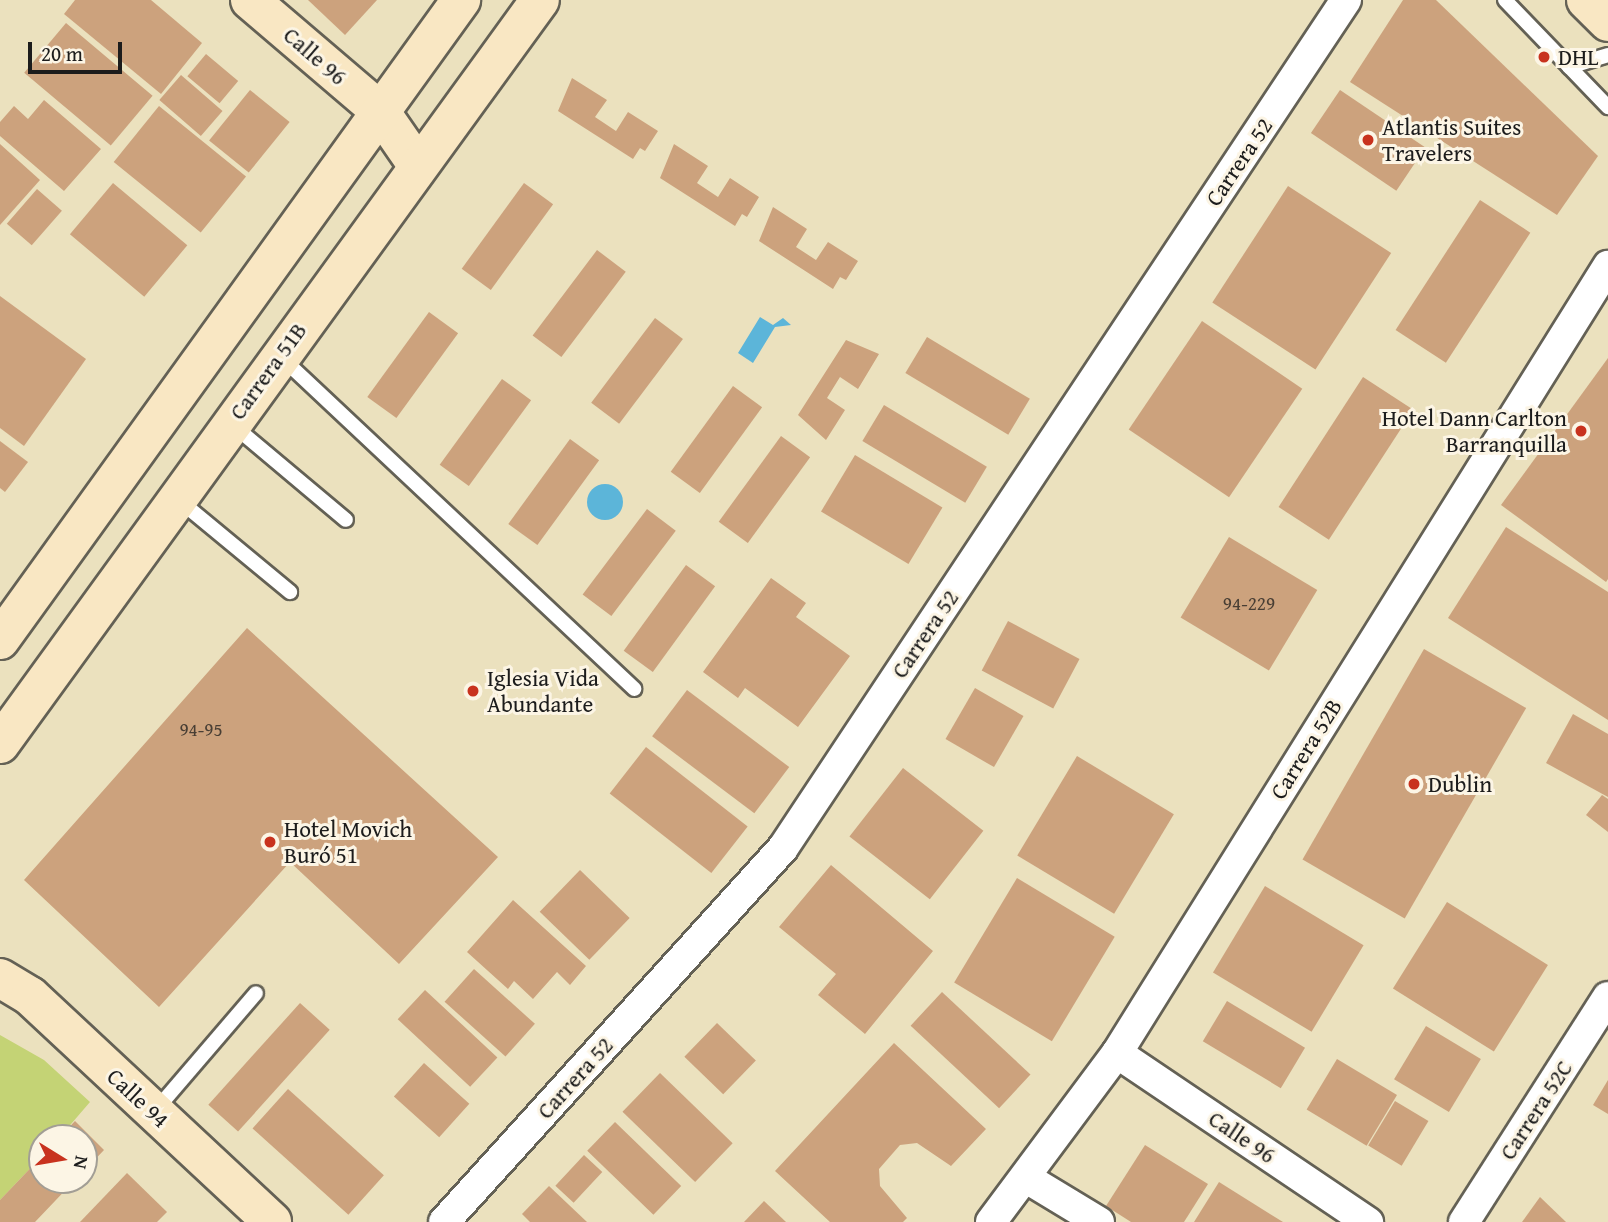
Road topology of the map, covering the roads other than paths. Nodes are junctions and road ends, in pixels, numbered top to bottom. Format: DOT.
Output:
graph roads {
  1 [pos="250,0"];
  2 [pos="461,0"];
  3 [pos="540,0"];
  4 [pos="1346,0"];
  5 [pos="1505,0"];
  6 [pos="1586,0"];
  7 [pos="1608,22"];
  8 [pos="1608,55"];
  9 [pos="1569,67"];
  10 [pos="1608,107"];
  11 [pos="380,111"];
  12 [pos="418,166"];
  13 [pos="1608,266"];
  14 [pos="279,355"];
  15 [pos="229,423"];
  16 [pos="176,498"];
  17 [pos="346,520"];
  18 [pos="290,592"];
  19 [pos="0,640"];
  20 [pos="634,689"];
  21 [pos="0,744"];
  22 [pos="0,978"];
  23 [pos="256,993"];
  24 [pos="1608,997"];
  25 [pos="1117,1053"];
  26 [pos="154,1112"];
  27 [pos="1028,1179"];
  28 [pos="272,1222"];
  29 [pos="444,1222"];
  30 [pos="990,1222"];
  31 [pos="1099,1222"];
  32 [pos="1368,1222"];
  33 [pos="1464,1222"];
  1 -- 11 [label="main road, Calle 96"];
  2 -- 11 [label="main road"];
  3 -- 12 [label="main road, Carrera 51B"];
  4 -- 29 [label="street, Carrera 52"];
  5 -- 9 [label="lane"];
  6 -- 7 [label="main road"];
  8 -- 9 [label="lane"];
  9 -- 10 [label="lane"];
  11 -- 12 [label="main road, Calle 96"];
  11 -- 19 [label="main road"];
  12 -- 14 [label="main road, Carrera 51B"];
  13 -- 25 [label="street, Carrera 52B"];
  14 -- 15 [label="main road, Carrera 51B"];
  14 -- 20 [label="lane"];
  15 -- 16 [label="main road, Carrera 51B"];
  15 -- 17 [label="lane"];
  16 -- 18 [label="lane"];
  16 -- 21 [label="main road, Carrera 51B"];
  22 -- 26 [label="main road, Calle 94"];
  23 -- 26 [label="lane"];
  24 -- 33 [label="street, Carrera 52C"];
  25 -- 27 [label="street, Carrera 52B"];
  25 -- 32 [label="street, Calle 96"];
  26 -- 28 [label="main road, Calle 94"];
  27 -- 30 [label="street, Carrera 52B"];
  27 -- 31 [label="street"];
}
